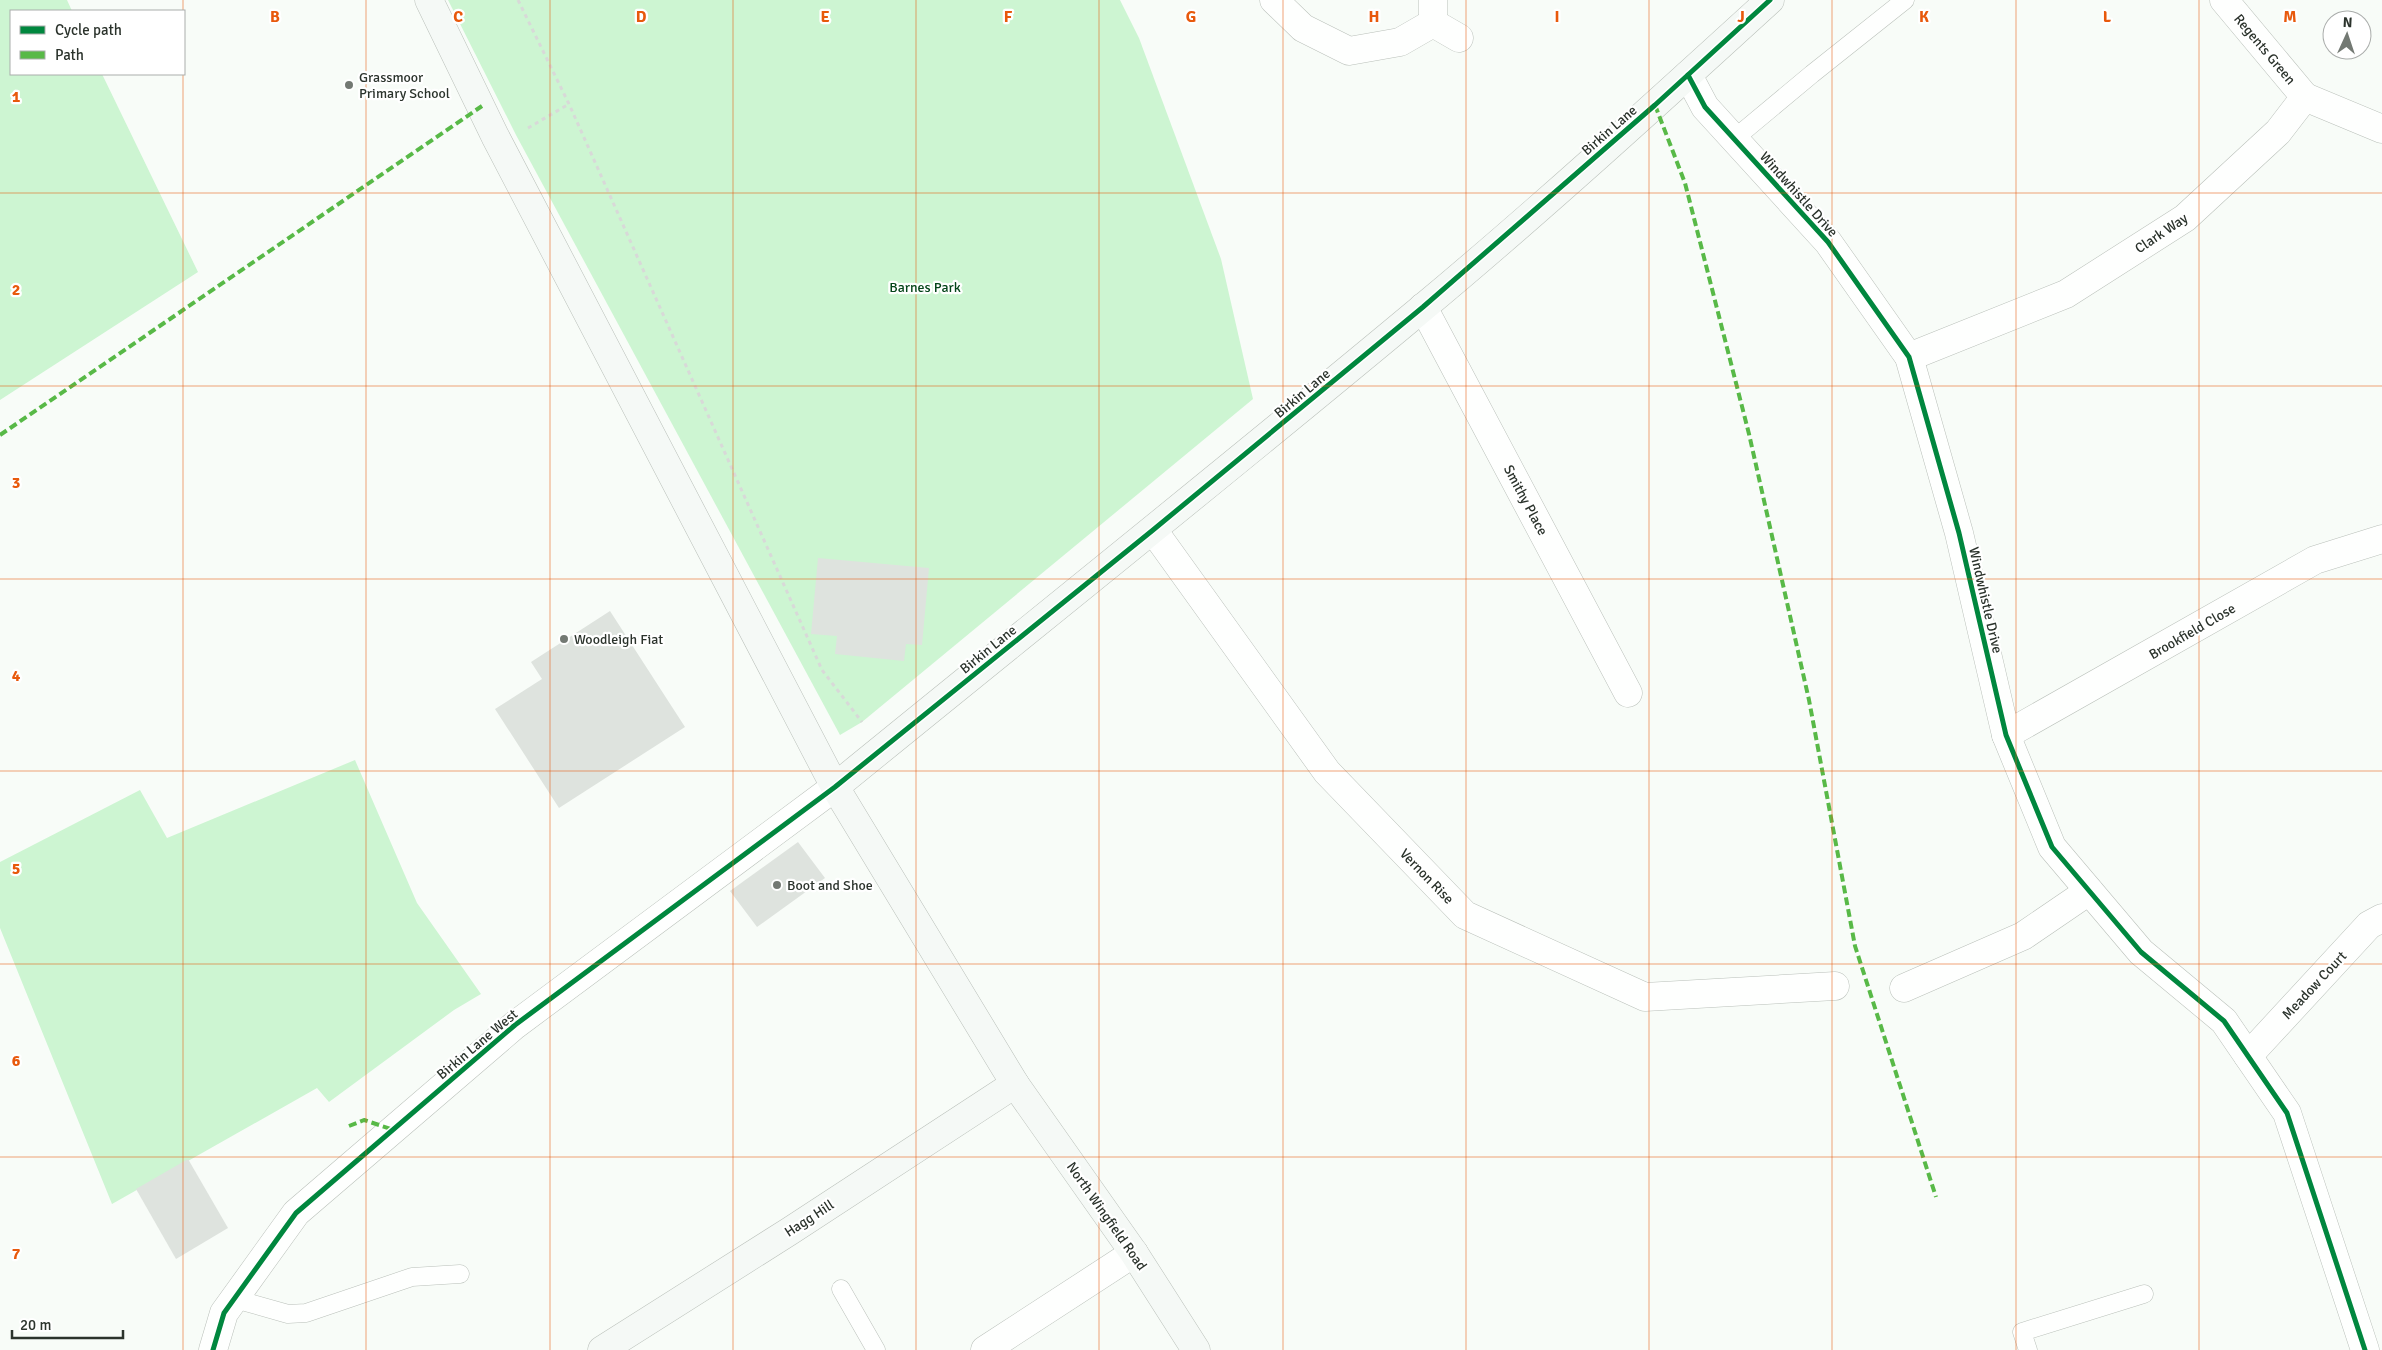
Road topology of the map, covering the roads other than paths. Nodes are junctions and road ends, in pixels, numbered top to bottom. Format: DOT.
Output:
graph roads {
  1 [pos="429,0"];
  2 [pos="1274,0"];
  3 [pos="1770,0"];
  4 [pos="1905,0"];
  5 [pos="2224,0"];
  6 [pos="1433,11"];
  7 [pos="1459,38"];
  8 [pos="1688,75"];
  9 [pos="2305,97"];
  10 [pos="2382,129"];
  11 [pos="1734,139"];
  12 [pos="1423,308"];
  13 [pos="1909,357"];
  14 [pos="1153,530"];
  15 [pos="2382,539"];
  16 [pos="1628,693"];
  17 [pos="2006,736"];
  18 [pos="835,787"];
  19 [pos="2089,891"];
  20 [pos="2382,918"];
  21 [pos="1835,986"];
  22 [pos="1904,988"];
  23 [pos="2248,1056"];
  24 [pos="1015,1084"];
  25 [pos="1134,1254"];
  26 [pos="460,1274"];
  27 [pos="841,1289"];
  28 [pos="2144,1294"];
  29 [pos="235,1298"];
  30 [pos="213,1350"];
  31 [pos="602,1350"];
  32 [pos="876,1350"];
  33 [pos="985,1350"];
  34 [pos="1196,1350"];
  35 [pos="2028,1350"];
  36 [pos="2364,1350"];
  1 -- 18 [label="street, North Wingfield Road"];
  2 -- 6 [label="street"];
  3 -- 8 [label="street, Birkin Lane"];
  4 -- 11 [label="lane"];
  5 -- 9 [label="street, Regents Green"];
  6 -- 7 [label="street"];
  8 -- 11 [label="street, Windwhistle Drive"];
  8 -- 12 [label="street, Birkin Lane"];
  9 -- 10 [label="street"];
  9 -- 13 [label="street, Clark Way"];
  11 -- 13 [label="street, Windwhistle Drive"];
  12 -- 14 [label="street, Birkin Lane"];
  12 -- 16 [label="street, Smithy Place"];
  13 -- 17 [label="street, Windwhistle Drive"];
  14 -- 18 [label="street, Birkin Lane"];
  14 -- 21 [label="street, Vernon Rise"];
  15 -- 17 [label="street, Brookfield Close"];
  17 -- 19 [label="street, Windwhistle Drive"];
  18 -- 24 [label="street, North Wingfield Road"];
  18 -- 29 [label="street, Birkin Lane West"];
  19 -- 22 [label="street"];
  19 -- 23 [label="street, Windwhistle Drive"];
  20 -- 23 [label="street, Meadow Court"];
  23 -- 36 [label="street, Windwhistle Drive"];
  24 -- 25 [label="street, North Wingfield Road"];
  24 -- 31 [label="street, Hagg Hill"];
  25 -- 33 [label="street"];
  25 -- 34 [label="street, North Wingfield Road"];
  26 -- 29 [label="lane"];
  27 -- 32 [label="lane"];
  28 -- 35 [label="lane"];
  29 -- 30 [label="street, Birkin Lane West"];
}
